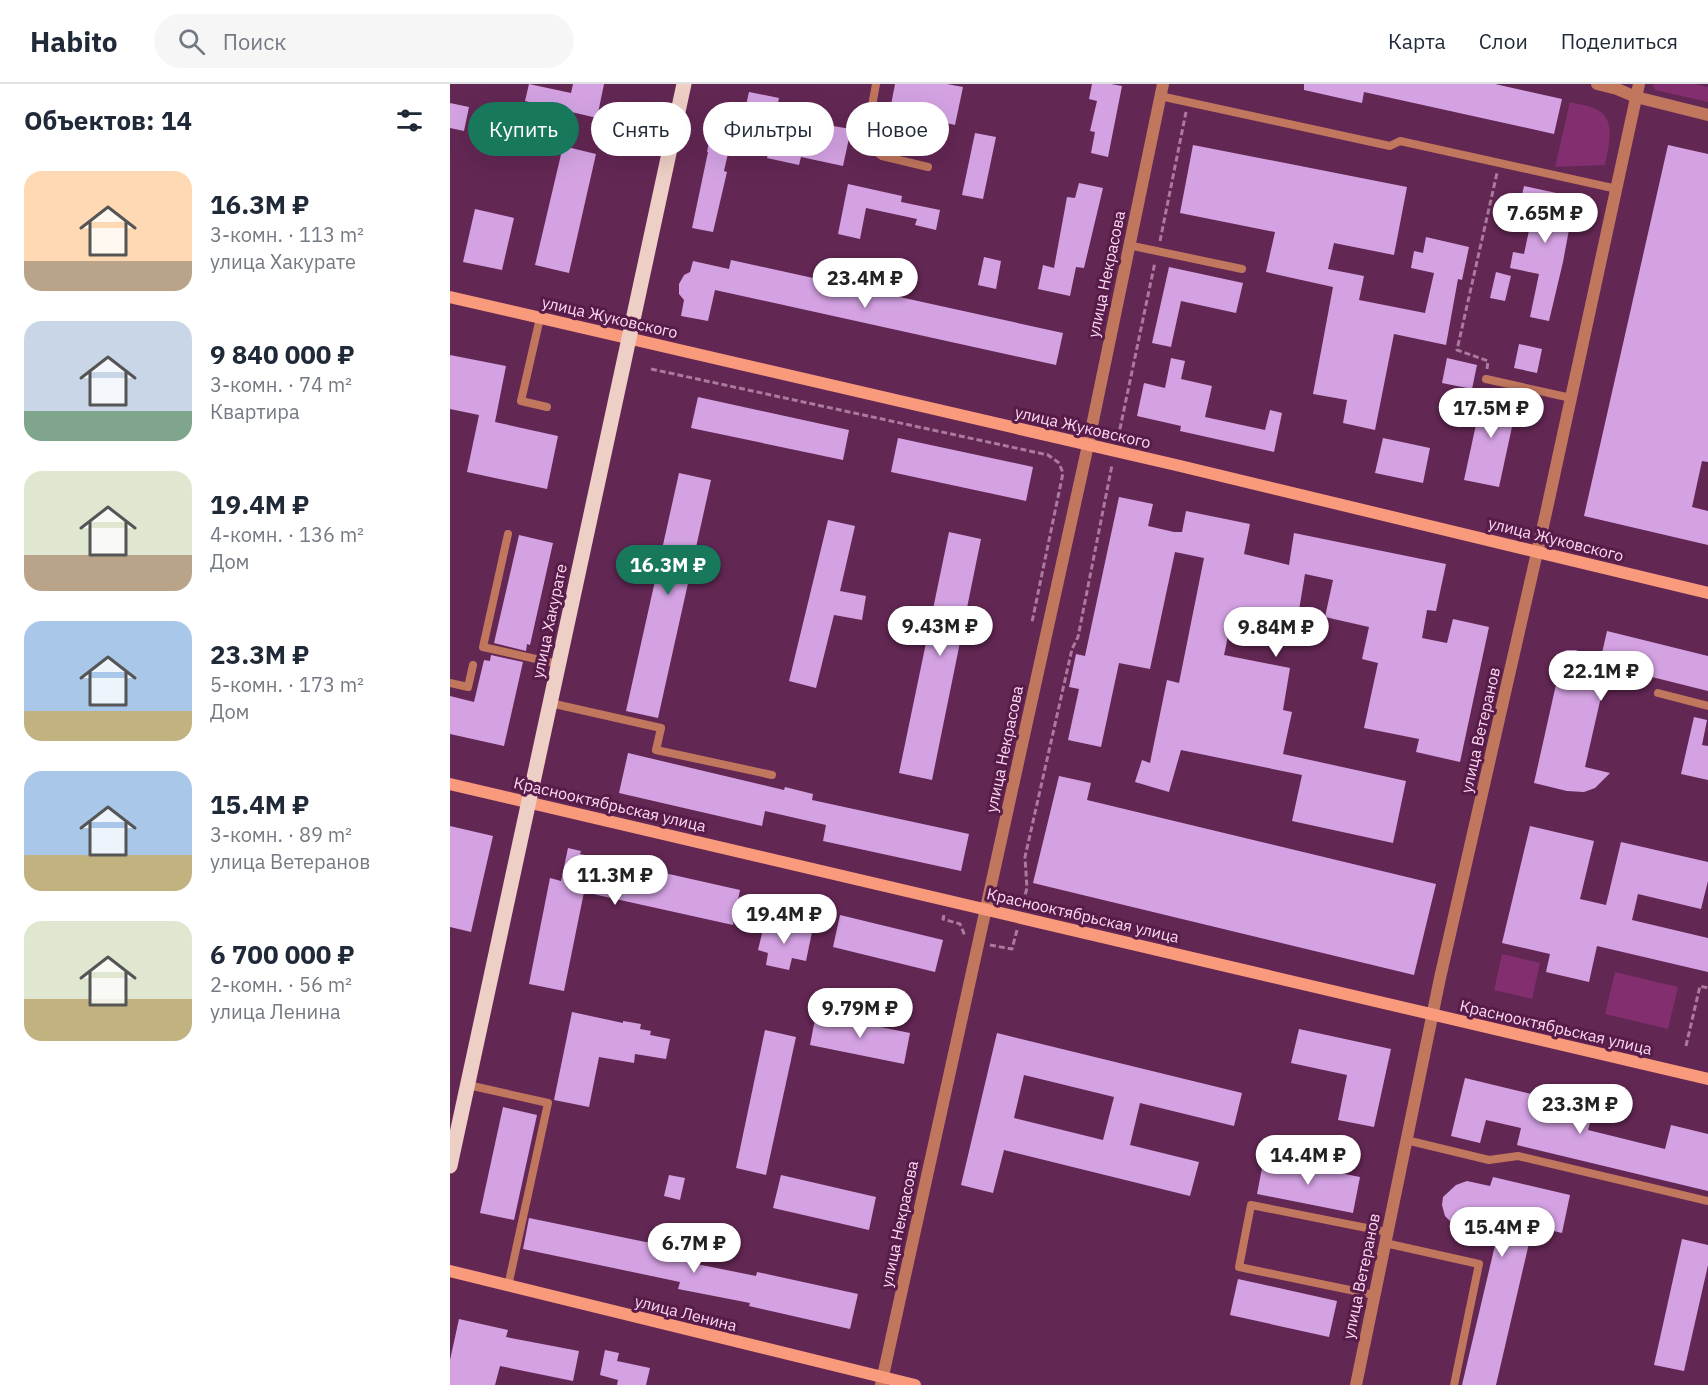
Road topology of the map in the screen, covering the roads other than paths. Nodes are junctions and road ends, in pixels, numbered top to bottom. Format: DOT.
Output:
graph roads {
  1 [pos="684,84"];
  2 [pos="876,84"];
  3 [pos="1597,84"];
  4 [pos="1639,84"];
  5 [pos="1162,90"];
  6 [pos="1636,98"];
  7 [pos="1708,115"];
  8 [pos="928,167"];
  9 [pos="1617,189"];
  10 [pos="1128,245"];
  11 [pos="1242,269"];
  12 [pos="450,297"];
  13 [pos="540,318"];
  14 [pos="628,339"];
  15 [pos="1486,379"];
  16 [pos="1571,398"];
  17 [pos="547,407"];
  18 [pos="1088,445"];
  19 [pos="508,534"];
  20 [pos="1538,552"];
  21 [pos="1708,593"];
  22 [pos="558,664"];
  23 [pos="473,665"];
  24 [pos="450,683"];
  25 [pos="1658,693"];
  26 [pos="550,703"];
  27 [pos="1708,705"];
  28 [pos="772,775"];
  29 [pos="450,784"];
  30 [pos="529,802"];
  31 [pos="985,909"];
  32 [pos="1433,1015"];
  33 [pos="1708,1079"];
  34 [pos="468,1085"];
  35 [pos="1406,1140"];
  36 [pos="450,1166"];
  37 [pos="1708,1201"];
  38 [pos="1386,1237"];
  39 [pos="450,1271"];
  40 [pos="508,1286"];
  41 [pos="1374,1296"];
  42 [pos="882,1381"];
  43 [pos="915,1385"];
  44 [pos="1356,1385"];
  45 [pos="1454,1385"];
  1 -- 14 [label="main road, улица Хакурате"];
  2 -- 8 [label="lane"];
  3 -- 6 [label="street"];
  4 -- 6 [label="street, улица Ветеранов"];
  5 -- 9 [label="lane"];
  5 -- 10 [label="street, улица Некрасова"];
  6 -- 7 [label="street"];
  6 -- 9 [label="street, улица Ветеранов"];
  9 -- 16 [label="street, улица Ветеранов"];
  10 -- 11 [label="lane"];
  10 -- 18 [label="street, улица Некрасова"];
  12 -- 13 [label="street, улица Жуковского"];
  13 -- 14 [label="street, улица Жуковского"];
  13 -- 17 [label="lane"];
  14 -- 18 [label="street, улица Жуковского"];
  14 -- 22 [label="main road, улица Хакурате"];
  15 -- 16 [label="lane"];
  16 -- 20 [label="street, улица Ветеранов"];
  18 -- 20 [label="street, улица Жуковского"];
  18 -- 31 [label="street, улица Некрасова"];
  19 -- 22 [label="lane"];
  20 -- 21 [label="street, улица Жуковского"];
  20 -- 32 [label="street, улица Ветеранов"];
  22 -- 26 [label="main road, улица Хакурате"];
  23 -- 24 [label="lane"];
  25 -- 27 [label="lane"];
  26 -- 28 [label="lane"];
  26 -- 30 [label="main road, улица Хакурате"];
  29 -- 30 [label="street, Краснооктябрьская улица"];
  30 -- 31 [label="street, Краснооктябрьская улица"];
  30 -- 34 [label="main road, улица Хакурате"];
  31 -- 32 [label="street, Краснооктябрьская улица"];
  31 -- 42 [label="street, улица Некрасова"];
  32 -- 33 [label="street, Краснооктябрьская улица"];
  32 -- 35 [label="street, улица Ветеранов"];
  34 -- 36 [label="main road, улица Хакурате"];
  34 -- 40 [label="lane"];
  35 -- 37 [label="lane"];
  35 -- 38 [label="street, улица Ветеранов"];
  38 -- 41 [label="street, улица Ветеранов"];
  38 -- 41 [label="lane"];
  38 -- 45 [label="lane"];
  39 -- 40 [label="street, улица Ленина"];
  40 -- 42 [label="street, улица Ленина"];
  41 -- 44 [label="street, улица Ветеранов"];
  42 -- 43 [label="street, улица Ленина"];
}
